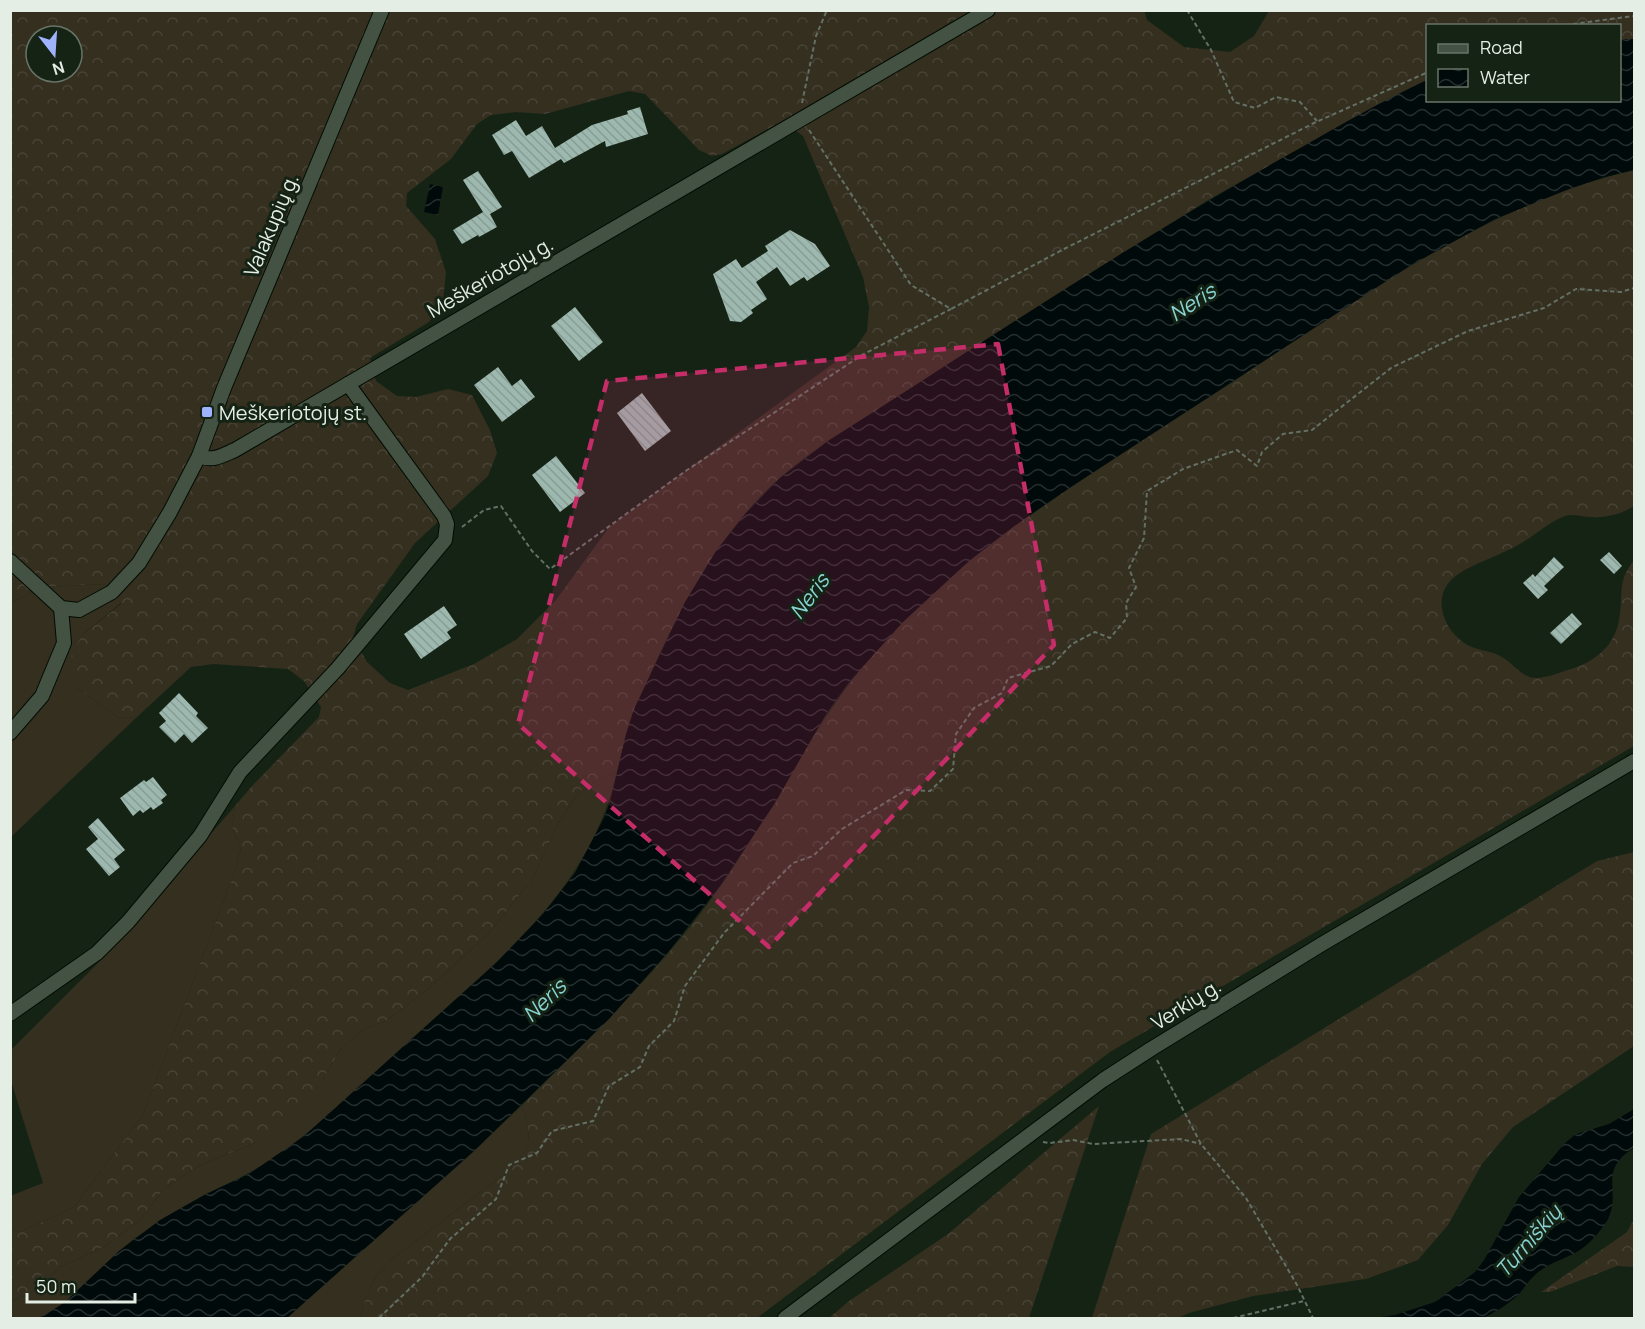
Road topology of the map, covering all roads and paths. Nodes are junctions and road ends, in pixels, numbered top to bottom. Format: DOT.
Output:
graph roads {
  1 [pos="382,10"];
  2 [pos="827,10"];
  3 [pos="988,10"];
  4 [pos="1187,10"];
  5 [pos="1635,16"];
  6 [pos="1573,24"];
  7 [pos="1426,73"];
  8 [pos="798,120"];
  9 [pos="1317,121"];
  10 [pos="1635,288"];
  11 [pos="951,309"];
  12 [pos="348,384"];
  13 [pos="199,456"];
  14 [pos="445,540"];
  15 [pos="10,561"];
  16 [pos="61,608"];
  17 [pos="10,733"];
  18 [pos="1635,761"];
  19 [pos="10,1014"];
  20 [pos="1151,1048"];
  21 [pos="1034,1132"];
  22 [pos="1201,1144"];
  23 [pos="1304,1301"];
  24 [pos="379,1318"];
  25 [pos="785,1318"];
  26 [pos="1233,1318"];
  27 [pos="1313,1318"];
  1 -- 13 [label="street, Valakupių g."];
  2 -- 8 [label="path"];
  3 -- 8 [label="street, Meškeriotojų g."];
  4 -- 9 [label="path"];
  5 -- 6 [label="path"];
  7 -- 9 [label="path"];
  8 -- 11 [label="path"];
  8 -- 12 [label="street, Meškeriotojų g."];
  9 -- 11 [label="path"];
  10 -- 24 [label="path"];
  11 -- 14 [label="path"];
  12 -- 13 [label="street, Meškeriotojų g."];
  12 -- 14 [label="street"];
  13 -- 16 [label="street"];
  14 -- 19 [label="street"];
  15 -- 16 [label="street"];
  16 -- 17 [label="street"];
  18 -- 20 [label="street, Verkių g."];
  20 -- 21 [label="street, Verkių g."];
  20 -- 22 [label="path"];
  21 -- 22 [label="path"];
  21 -- 25 [label="street, Verkių g."];
  22 -- 23 [label="path"];
  23 -- 26 [label="path"];
  23 -- 27 [label="path"];
}
